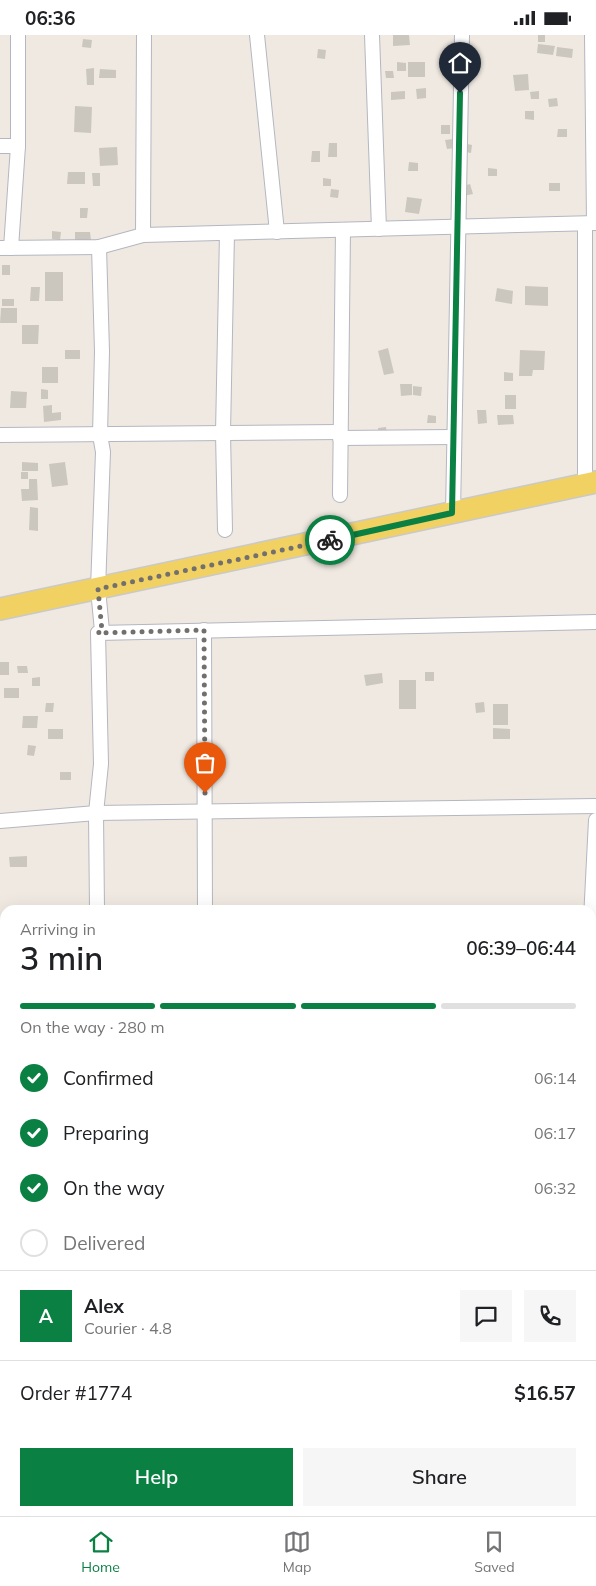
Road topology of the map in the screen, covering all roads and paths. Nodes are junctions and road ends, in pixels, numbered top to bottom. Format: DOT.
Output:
graph roads {
  1 [pos="18,35"];
  2 [pos="144,35"];
  3 [pos="258,35"];
  4 [pos="372,35"];
  5 [pos="462,35"];
  6 [pos="592,35"];
  7 [pos="0,146"];
  8 [pos="18,146"];
  9 [pos="592,223"];
  10 [pos="457,227"];
  11 [pos="379,229"];
  12 [pos="343,230"];
  13 [pos="277,231"];
  14 [pos="227,233"];
  15 [pos="143,235"];
  16 [pos="98,247"];
  17 [pos="6,248"];
  18 [pos="223,433"];
  19 [pos="0,435"];
  20 [pos="100,435"];
  21 [pos="340,435"];
  22 [pos="454,437"];
  23 [pos="590,484"];
  24 [pos="340,495"];
  25 [pos="452,513"];
  26 [pos="224,530"];
  27 [pos="98,589"];
  28 [pos="0,609"];
  29 [pos="596,622"];
  30 [pos="204,630"];
  31 [pos="98,633"];
  32 [pos="596,806"];
  33 [pos="205,811"];
  34 [pos="96,813"];
  35 [pos="596,820"];
  36 [pos="0,821"];
  37 [pos="97,905"];
  38 [pos="205,905"];
  39 [pos="592,905"];
  1 -- 8 [label="street"];
  2 -- 15 [label="street"];
  3 -- 13 [label="street"];
  4 -- 11 [label="street"];
  5 -- 10 [label="street"];
  6 -- 9 [label="street"];
  7 -- 8 [label="street"];
  8 -- 17 [label="street"];
  9 -- 10 [label="street"];
  9 -- 23 [label="street"];
  10 -- 11 [label="street"];
  10 -- 22 [label="street"];
  11 -- 12 [label="street"];
  12 -- 13 [label="street"];
  12 -- 21 [label="street"];
  13 -- 14 [label="street"];
  14 -- 15 [label="street"];
  14 -- 18 [label="street"];
  15 -- 16 [label="street"];
  16 -- 17 [label="street"];
  16 -- 20 [label="street"];
  18 -- 20 [label="street"];
  18 -- 21 [label="street"];
  18 -- 26 [label="street"];
  19 -- 20 [label="street"];
  20 -- 27 [label="street"];
  21 -- 22 [label="street"];
  21 -- 24 [label="street"];
  22 -- 25 [label="street"];
  23 -- 25 [label="main road"];
  25 -- 27 [label="main road"];
  27 -- 28 [label="main road"];
  27 -- 31 [label="street"];
  29 -- 30 [label="street"];
  30 -- 31 [label="street"];
  30 -- 33 [label="street"];
  31 -- 34 [label="street"];
  32 -- 33 [label="street"];
  33 -- 34 [label="street"];
  33 -- 38 [label="street"];
  34 -- 36 [label="street"];
  34 -- 37 [label="street"];
  35 -- 39 [label="street"];
}
